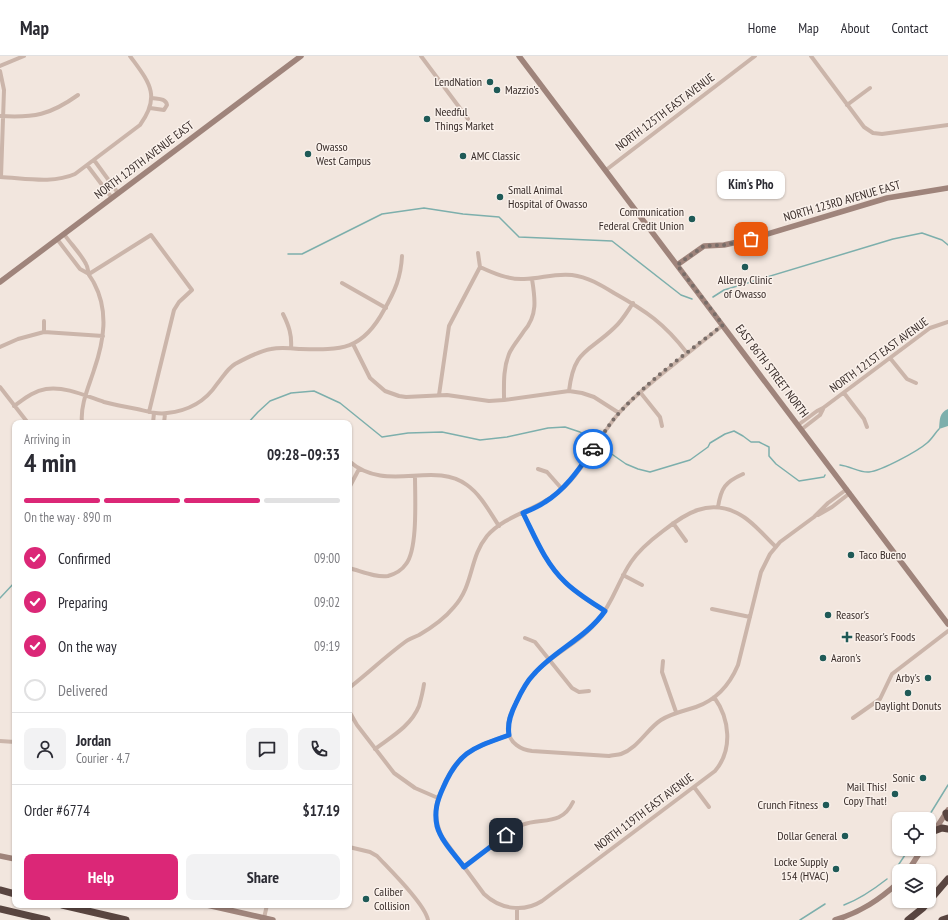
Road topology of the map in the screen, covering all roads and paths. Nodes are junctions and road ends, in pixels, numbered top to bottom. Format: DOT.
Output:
graph roads {
  1 [pos="24,56"];
  2 [pos="130,56"];
  3 [pos="301,56"];
  4 [pos="421,56"];
  5 [pos="519,56"];
  6 [pos="755,56"];
  7 [pos="811,56"];
  8 [pos="0,66"];
  9 [pos="0,71"];
  10 [pos="870,88"];
  11 [pos="78,95"];
  12 [pos="152,100"];
  13 [pos="847,105"];
  14 [pos="150,108"];
  15 [pos="2,116"];
  16 [pos="468,119"];
  17 [pos="948,125"];
  18 [pos="94,160"];
  19 [pos="87,165"];
  20 [pos="606,170"];
  21 [pos="1,177"];
  22 [pos="948,188"];
  23 [pos="118,193"];
  24 [pos="112,198"];
  25 [pos="64,234"];
  26 [pos="57,239"];
  27 [pos="478,253"];
  28 [pos="402,256"];
  29 [pos="677,265"];
  30 [pos="480,267"];
  31 [pos="89,274"];
  32 [pos="532,279"];
  33 [pos="0,282"];
  34 [pos="342,283"];
  35 [pos="633,303"];
  36 [pos="386,308"];
  37 [pos="283,314"];
  38 [pos="44,321"];
  39 [pos="948,322"];
  40 [pos="723,325"];
  41 [pos="44,332"];
  42 [pos="103,336"];
  43 [pos="353,344"];
  44 [pos="0,347"];
  45 [pos="291,348"];
  46 [pos="687,353"];
  47 [pos="890,358"];
  48 [pos="916,383"];
  49 [pos="0,387"];
  50 [pos="569,391"];
  51 [pos="640,392"];
  52 [pos="844,393"];
  53 [pos="439,395"];
  54 [pos="85,396"];
  55 [pos="504,400"];
  56 [pos="14,406"];
  57 [pos="152,412"];
  58 [pos="619,413"];
  59 [pos="165,414"];
  60 [pos="26,420"];
  61 [pos="82,420"];
  62 [pos="153,420"];
  63 [pos="164,420"];
  64 [pos="662,426"];
  65 [pos="800,427"];
  66 [pos="867,427"];
  67 [pos="352,463"];
  68 [pos="359,469"];
  69 [pos="538,469"];
  70 [pos="743,474"];
  71 [pos="415,476"];
  72 [pos="352,482"];
  73 [pos="562,489"];
  74 [pos="848,491"];
  75 [pos="718,508"];
  76 [pos="523,513"];
  77 [pos="672,523"];
  78 [pos="499,526"];
  79 [pos="686,541"];
  80 [pos="776,547"];
  81 [pos="352,569"];
  82 [pos="623,575"];
  83 [pos="642,585"];
  84 [pos="712,609"];
  85 [pos="605,611"];
  86 [pos="750,617"];
  87 [pos="948,624"];
  88 [pos="948,631"];
  89 [pos="525,638"];
  90 [pos="549,660"];
  91 [pos="662,661"];
  92 [pos="424,684"];
  93 [pos="352,686"];
  94 [pos="589,691"];
  95 [pos="714,697"];
  96 [pos="676,712"];
  97 [pos="352,716"];
  98 [pos="854,718"];
  99 [pos="509,735"];
  100 [pos="0,741"];
  101 [pos="12,742"];
  102 [pos="375,749"];
  103 [pos="694,787"];
  104 [pos="438,798"];
  105 [pos="573,802"];
  106 [pos="709,807"];
  107 [pos="947,814"];
  108 [pos="936,828"];
  109 [pos="948,828"];
  110 [pos="936,830"];
  111 [pos="352,848"];
  112 [pos="0,856"];
  113 [pos="12,858"];
  114 [pos="464,867"];
  115 [pos="948,879"];
  116 [pos="892,888"];
  117 [pos="0,890"];
  118 [pos="12,893"];
  119 [pos="75,908"];
  120 [pos="221,908"];
  121 [pos="266,908"];
  122 [pos="0,909"];
  123 [pos="517,909"];
  124 [pos="264,918"];
  125 [pos="948,918"];
  126 [pos="46,920"];
  127 [pos="126,920"];
  128 [pos="273,920"];
  129 [pos="428,920"];
  130 [pos="517,920"];
  131 [pos="835,920"];
  132 [pos="908,920"];
  133 [pos="942,920"];
  1 -- 8 [label="street"];
  2 -- 12 [label="street"];
  3 -- 23 [label="main road, NORTH 129TH AVENUE EAST"];
  4 -- 16 [label="street"];
  5 -- 20 [label="main road, EAST 86TH STREET NORTH"];
  6 -- 20 [label="street, NORTH 125TH EAST AVENUE"];
  7 -- 13 [label="street"];
  9 -- 15 [label="street"];
  10 -- 13 [label="street"];
  11 -- 15 [label="street"];
  12 -- 14 [label="street"];
  12 -- 14 [label="street"];
  13 -- 17 [label="street"];
  14 -- 18 [label="street"];
  15 -- 21 [label="street"];
  18 -- 19 [label="street"];
  18 -- 23 [label="street"];
  19 -- 21 [label="street"];
  19 -- 24 [label="street"];
  20 -- 29 [label="main road, EAST 86TH STREET NORTH"];
  22 -- 29 [label="main road, NORTH 123RD AVENUE EAST"];
  23 -- 24 [label="main road, NORTH 129TH AVENUE EAST"];
  24 -- 25 [label="main road, NORTH 129TH AVENUE EAST"];
  25 -- 26 [label="main road, NORTH 129TH AVENUE EAST"];
  25 -- 31 [label="street"];
  26 -- 31 [label="street"];
  26 -- 33 [label="main road, NORTH 129TH AVENUE EAST"];
  27 -- 30 [label="street"];
  28 -- 36 [label="street"];
  29 -- 40 [label="main road, EAST 86TH STREET NORTH"];
  30 -- 32 [label="street"];
  30 -- 53 [label="street"];
  31 -- 42 [label="street"];
  31 -- 57 [label="street"];
  32 -- 35 [label="street"];
  32 -- 55 [label="street"];
  34 -- 36 [label="street"];
  35 -- 46 [label="street"];
  35 -- 50 [label="street"];
  36 -- 43 [label="street"];
  37 -- 45 [label="street"];
  38 -- 41 [label="street"];
  39 -- 47 [label="street, NORTH 121ST EAST AVENUE"];
  40 -- 46 [label="street"];
  40 -- 65 [label="main road, EAST 86TH STREET NORTH"];
  41 -- 42 [label="street"];
  41 -- 44 [label="street"];
  42 -- 54 [label="street"];
  43 -- 45 [label="street"];
  43 -- 53 [label="street"];
  45 -- 59 [label="street"];
  46 -- 51 [label="street"];
  47 -- 48 [label="street"];
  47 -- 52 [label="street, NORTH 121ST EAST AVENUE"];
  49 -- 56 [label="street"];
  50 -- 55 [label="street"];
  50 -- 58 [label="street"];
  51 -- 58 [label="street"];
  51 -- 64 [label="street"];
  52 -- 65 [label="street, NORTH 121ST EAST AVENUE"];
  52 -- 66 [label="street"];
  53 -- 55 [label="street"];
  54 -- 56 [label="street"];
  54 -- 57 [label="street"];
  54 -- 61 [label="street"];
  56 -- 60 [label="street"];
  57 -- 59 [label="street"];
  57 -- 62 [label="street"];
  58 -- 73 [label="street"];
  59 -- 63 [label="street"];
  65 -- 74 [label="main road, EAST 86TH STREET NORTH"];
  67 -- 68 [label="street"];
  68 -- 71 [label="street"];
  68 -- 72 [label="street"];
  69 -- 73 [label="street"];
  70 -- 75 [label="street"];
  71 -- 78 [label="street"];
  71 -- 81 [label="street"];
  73 -- 76 [label="street"];
  74 -- 80 [label="street"];
  74 -- 87 [label="main road, EAST 86TH STREET NORTH"];
  75 -- 77 [label="street"];
  75 -- 80 [label="street"];
  76 -- 78 [label="street"];
  76 -- 85 [label="street"];
  77 -- 79 [label="street"];
  77 -- 82 [label="street"];
  78 -- 93 [label="street"];
  80 -- 86 [label="street"];
  82 -- 83 [label="street"];
  82 -- 85 [label="street"];
  84 -- 86 [label="street"];
  85 -- 90 [label="street"];
  86 -- 95 [label="street"];
  88 -- 98 [label="street"];
  89 -- 90 [label="street"];
  90 -- 94 [label="street"];
  90 -- 99 [label="street"];
  91 -- 96 [label="street"];
  92 -- 102 [label="street"];
  95 -- 96 [label="street"];
  95 -- 103 [label="street, NORTH 119TH EAST AVENUE"];
  96 -- 99 [label="street"];
  97 -- 102 [label="street"];
  99 -- 104 [label="street"];
  100 -- 101 [label="street"];
  102 -- 104 [label="street"];
  103 -- 106 [label="street"];
  103 -- 123 [label="street, NORTH 119TH EAST AVENUE"];
  104 -- 114 [label="street"];
  105 -- 114 [label="street"];
  107 -- 108 [label="main road"];
  109 -- 110 [label="highway"];
  111 -- 129 [label="street"];
  112 -- 113 [label="main road"];
  114 -- 123 [label="street"];
  115 -- 132 [label="highway"];
  116 -- 131 [label="main road"];
  117 -- 118 [label="highway"];
  119 -- 127 [label="highway"];
  120 -- 124 [label="main road"];
  121 -- 124 [label="street"];
  122 -- 126 [label="highway"];
  123 -- 130 [label="street"];
  124 -- 128 [label="main road"];
  125 -- 133 [label="highway"];
}
